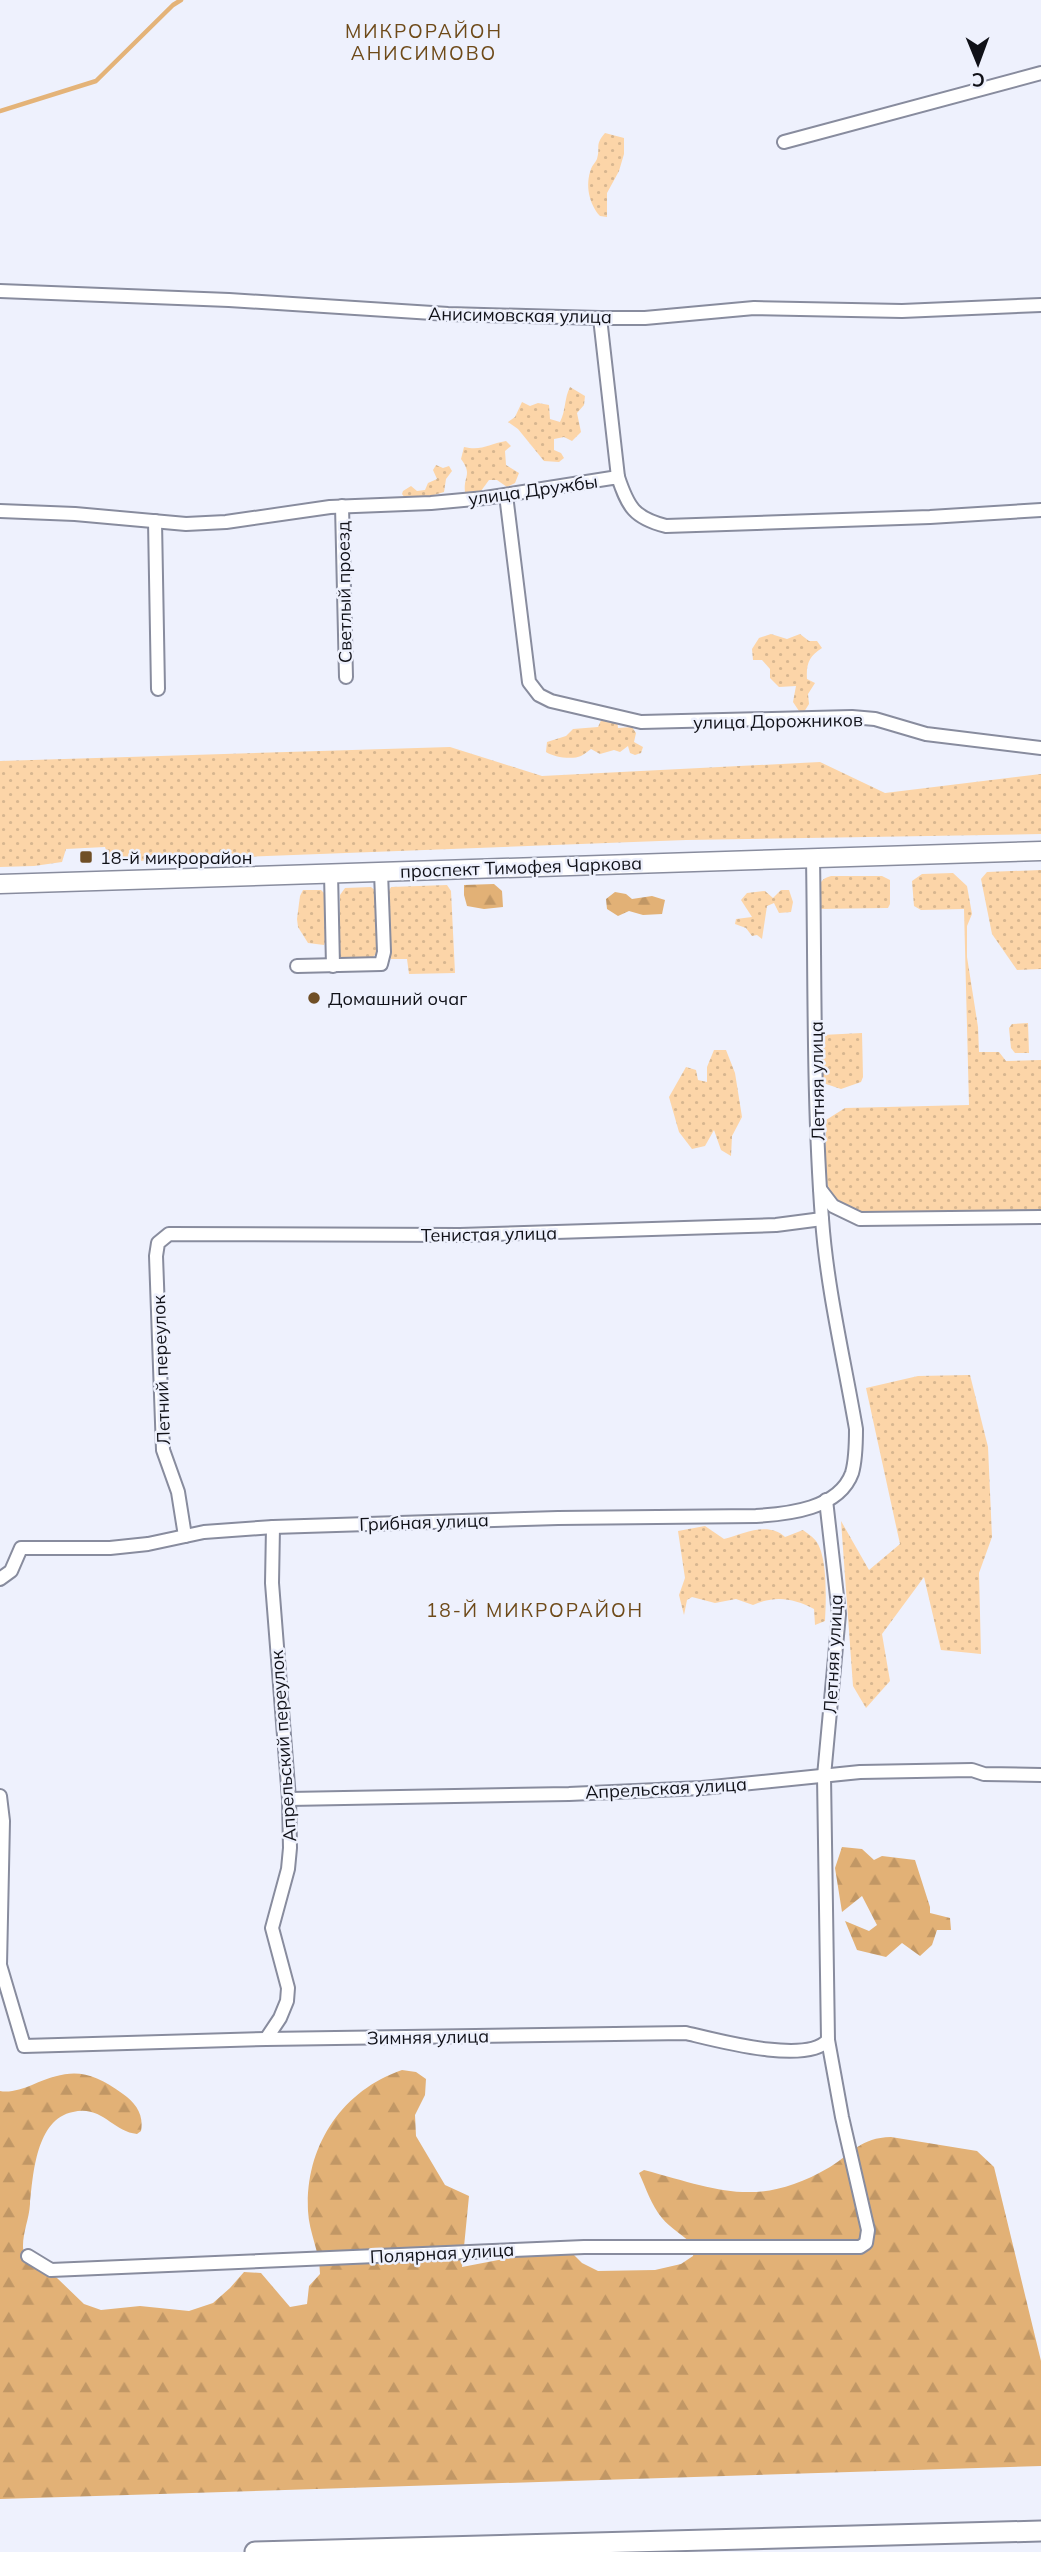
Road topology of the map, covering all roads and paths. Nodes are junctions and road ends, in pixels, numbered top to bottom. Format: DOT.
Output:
graph roads {
  1 [pos="1041,73"];
  2 [pos="784,142"];
  3 [pos="0,291"];
  4 [pos="1041,306"];
  5 [pos="600,318"];
  6 [pos="618,477"];
  7 [pos="506,495"];
  8 [pos="342,506"];
  9 [pos="1041,510"];
  10 [pos="0,511"];
  11 [pos="155,521"];
  12 [pos="346,677"];
  13 [pos="158,689"];
  14 [pos="1041,748"];
  15 [pos="1041,851"];
  16 [pos="813,858"];
  17 [pos="381,872"];
  18 [pos="331,873"];
  19 [pos="0,884"];
  20 [pos="297,966"];
  21 [pos="333,966"];
  22 [pos="820,1189"];
  23 [pos="1041,1217"];
  24 [pos="822,1219"];
  25 [pos="158,1243"];
  26 [pos="826,1500"];
  27 [pos="273,1527"];
  28 [pos="185,1536"];
  29 [pos="0,1580"];
  30 [pos="1041,1775"];
  31 [pos="824,1776"];
  32 [pos="0,1796"];
  33 [pos="289,1799"];
  34 [pos="266,2039"];
  35 [pos="828,2040"];
  36 [pos="860,2247"];
  37 [pos="28,2256"];
  38 [pos="1041,2531"];
  39 [pos="255,2552"];
  1 -- 2 [label="street"];
  3 -- 5 [label="street, Анисимовская улица"];
  4 -- 5 [label="street, Анисимовская улица"];
  5 -- 6 [label="street"];
  6 -- 7 [label="street, улица Дружбы"];
  6 -- 9 [label="street, улица Дружбы"];
  7 -- 8 [label="street, улица Дружбы"];
  7 -- 14 [label="street, улица Дорожников"];
  8 -- 11 [label="street, улица Дружбы"];
  8 -- 12 [label="street, Светлый проезд"];
  10 -- 11 [label="street, улица Дружбы"];
  11 -- 13 [label="street"];
  15 -- 16 [label="main road, проспект Тимофея Чаркова"];
  16 -- 17 [label="main road, проспект Тимофея Чаркова"];
  16 -- 22 [label="street, Летняя улица"];
  17 -- 18 [label="main road, проспект Тимофея Чаркова"];
  17 -- 21 [label="street"];
  18 -- 19 [label="main road, проспект Тимофея Чаркова"];
  18 -- 21 [label="street"];
  20 -- 21 [label="street"];
  22 -- 23 [label="street"];
  22 -- 24 [label="street, Летняя улица"];
  24 -- 25 [label="street, Тенистая улица"];
  24 -- 26 [label="street, Летняя улица"];
  25 -- 28 [label="street, Летний переулок"];
  26 -- 27 [label="street, Грибная улица"];
  26 -- 31 [label="street, Летняя улица"];
  27 -- 28 [label="street, Грибная улица"];
  27 -- 33 [label="street, Апрельский переулок"];
  28 -- 29 [label="street, Грибная улица"];
  30 -- 31 [label="street, Апрельская улица"];
  31 -- 33 [label="street, Апрельская улица"];
  31 -- 35 [label="street, Летняя улица"];
  32 -- 34 [label="street, Зимняя улица"];
  33 -- 34 [label="street, Апрельский переулок"];
  34 -- 35 [label="street, Зимняя улица"];
  35 -- 36 [label="street, Летняя улица"];
  36 -- 37 [label="street, Полярная улица"];
  38 -- 39 [label="main road"];
}
